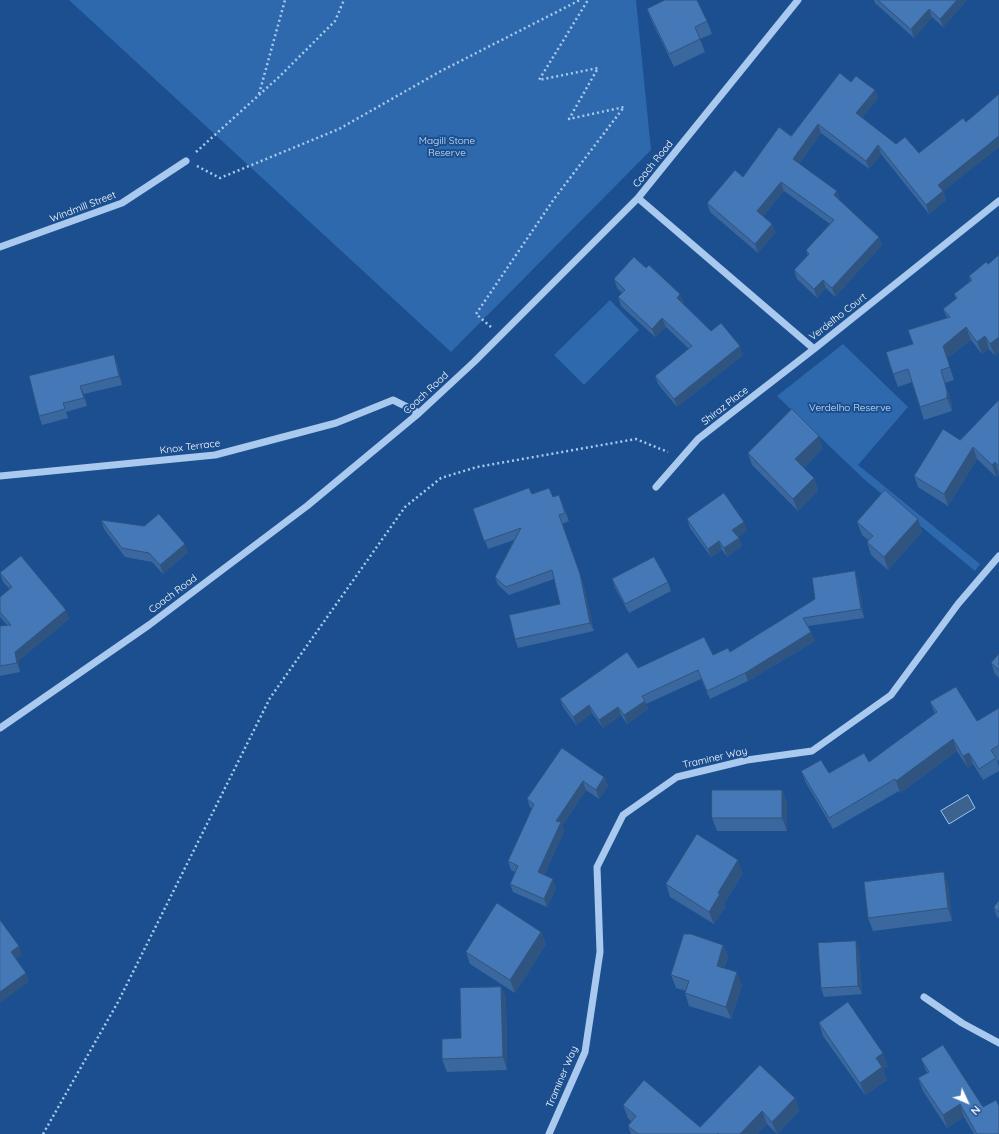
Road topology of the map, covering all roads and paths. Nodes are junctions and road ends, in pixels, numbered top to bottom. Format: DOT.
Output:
graph roads {
  1 [pos="284,0"];
  2 [pos="344,0"];
  3 [pos="580,0"];
  4 [pos="588,0"];
  5 [pos="798,0"];
  6 [pos="259,94"];
  7 [pos="186,160"];
  8 [pos="638,198"];
  9 [pos="999,201"];
  10 [pos="0,247"];
  11 [pos="501,335"];
  12 [pos="814,349"];
  13 [pos="419,414"];
  14 [pos="681,458"];
  15 [pos="0,476"];
  16 [pos="656,487"];
  17 [pos="999,556"];
  18 [pos="0,728"];
  19 [pos="924,997"];
  20 [pos="999,1043"];
  21 [pos="42,1134"];
  22 [pos="549,1134"];
  1 -- 6 [label="path"];
  2 -- 6 [label="path"];
  3 -- 7 [label="path"];
  4 -- 11 [label="path"];
  5 -- 8 [label="street, Coach Road"];
  6 -- 7 [label="path"];
  7 -- 10 [label="street, Windmill Street"];
  8 -- 11 [label="street, Coach Road"];
  8 -- 12 [label="street, Verdelho Court"];
  9 -- 12 [label="street, Verdelho Court"];
  11 -- 13 [label="street, Coach Road"];
  12 -- 14 [label="street, Shiraz Place"];
  13 -- 15 [label="street, Knox Terrace"];
  13 -- 18 [label="street, Coach Road"];
  14 -- 16 [label="street, Shiraz Place"];
  14 -- 21 [label="path"];
  17 -- 22 [label="street, Traminer Way"];
  19 -- 20 [label="street"];
}
